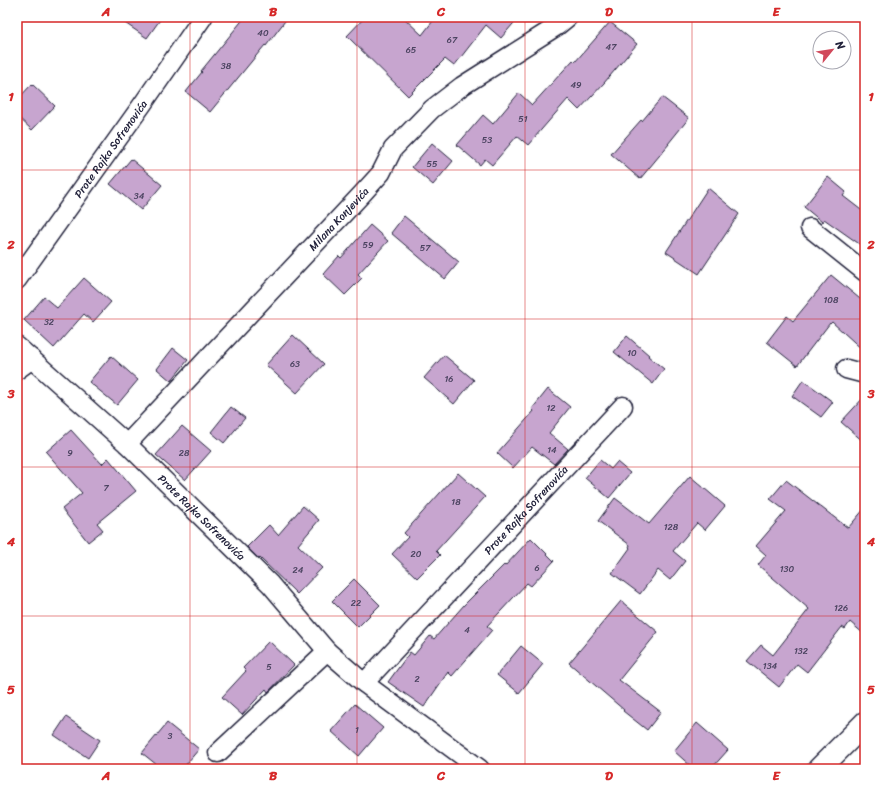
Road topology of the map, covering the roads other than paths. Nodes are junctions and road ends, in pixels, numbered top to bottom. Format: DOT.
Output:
graph roads {
  1 [pos="203,17"];
  2 [pos="568,17"];
  3 [pos="810,228"];
  4 [pos="865,272"];
  5 [pos="17,280"];
  6 [pos="17,346"];
  7 [pos="32,359"];
  8 [pos="846,369"];
  9 [pos="17,370"];
  10 [pos="865,374"];
  11 [pos="623,406"];
  12 [pos="127,444"];
  13 [pos="327,651"];
  14 [pos="364,683"];
  15 [pos="865,723"];
  16 [pos="218,753"];
  17 [pos="480,769"];
  18 [pos="819,769"];
  1 -- 5 [label="street, Prote Rajka Sofrenovića"];
  2 -- 12 [label="street, Milana Konjevića"];
  3 -- 4 [label="street"];
  6 -- 7 [label="street, Prote Rajka Sofrenovića"];
  7 -- 9 [label="street"];
  7 -- 12 [label="street, Prote Rajka Sofrenovića"];
  8 -- 10 [label="street"];
  11 -- 14 [label="street, Prote Rajka Sofrenovića"];
  12 -- 13 [label="street, Prote Rajka Sofrenovića"];
  13 -- 14 [label="street, Prote Rajka Sofrenovića"];
  13 -- 16 [label="street"];
  14 -- 17 [label="street, Prote Rajka Sofrenovića"];
  15 -- 18 [label="main road"];
}
